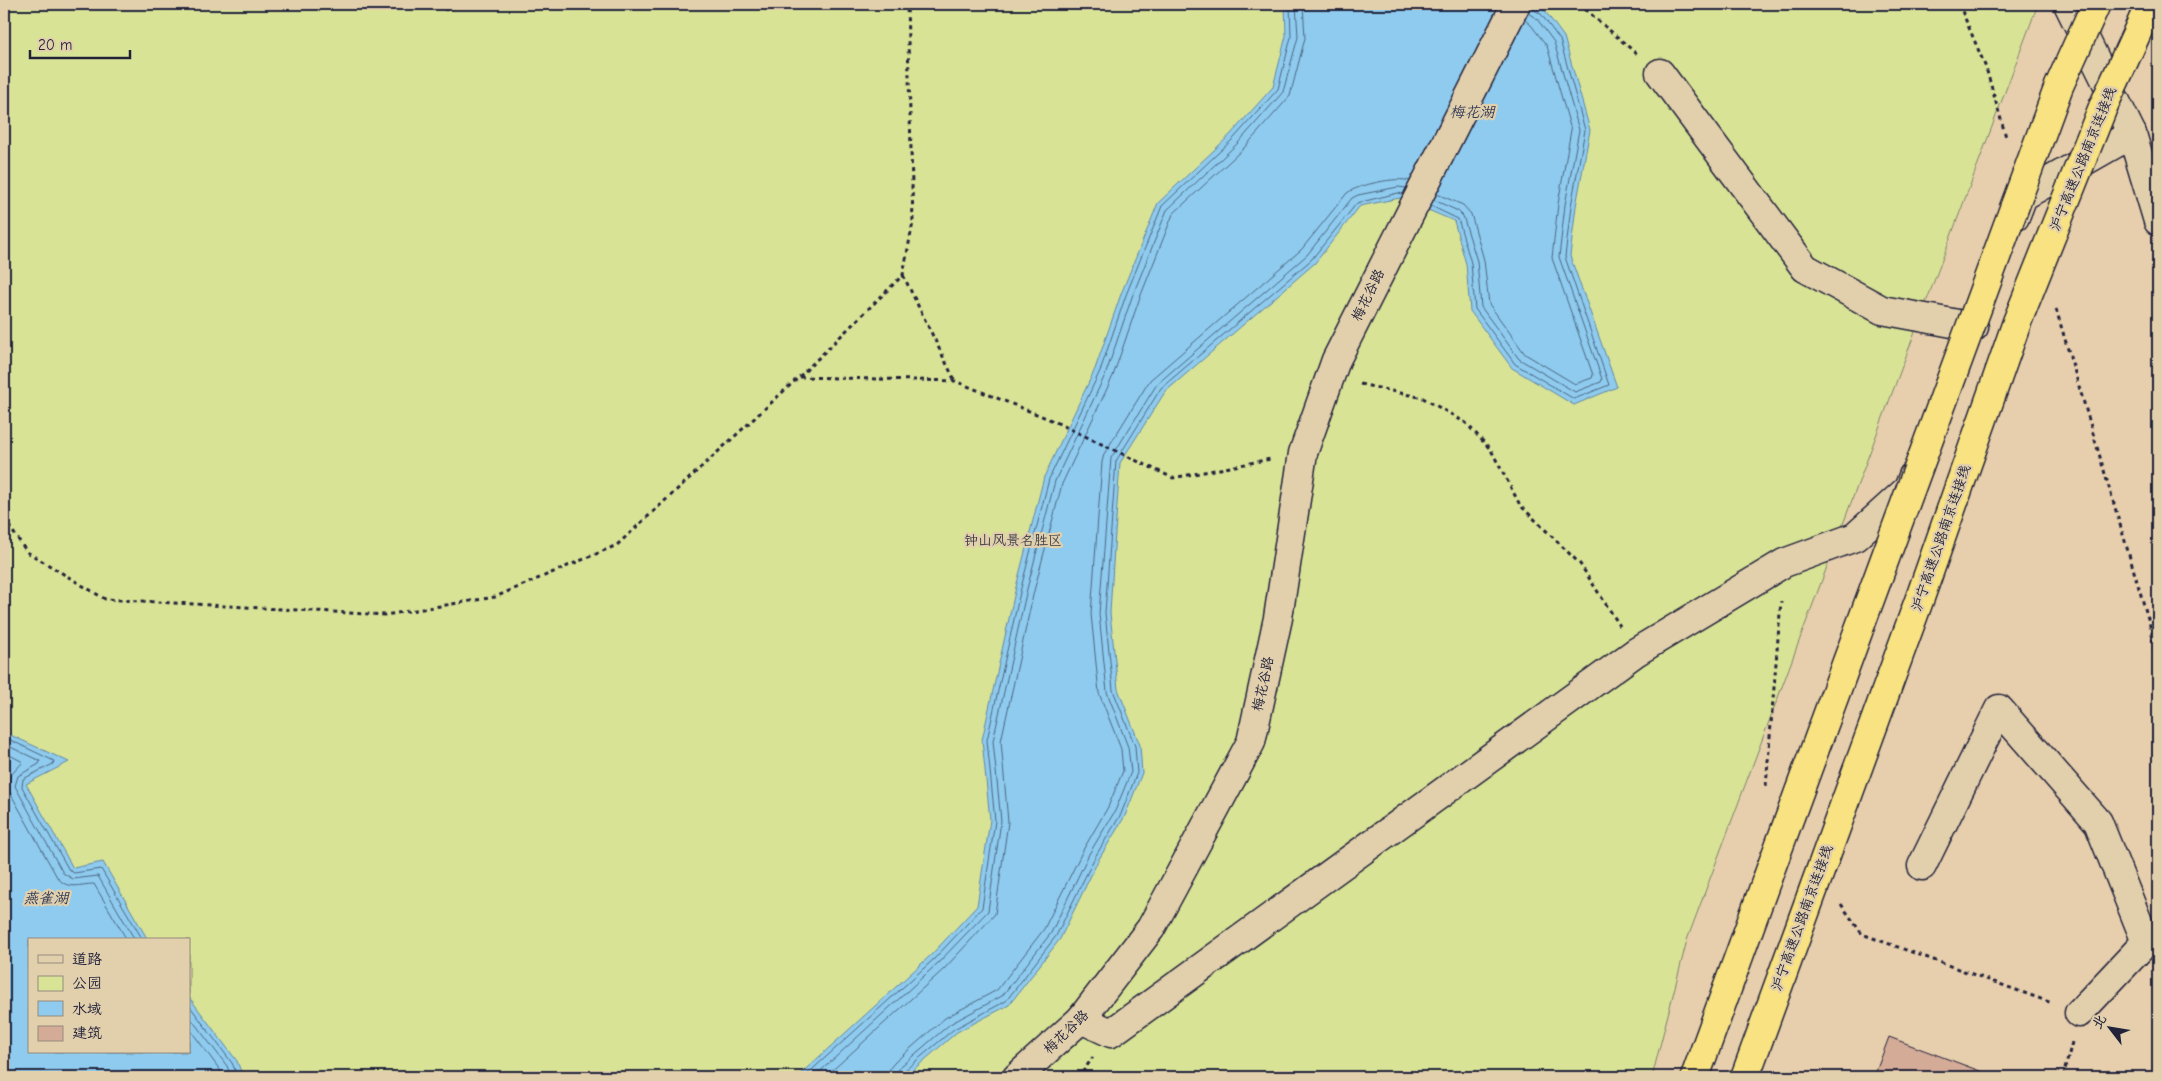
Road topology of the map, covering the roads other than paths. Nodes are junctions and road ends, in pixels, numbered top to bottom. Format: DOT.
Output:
graph roads {
  1 [pos="1516,4"];
  2 [pos="2068,4"];
  3 [pos="2096,4"];
  4 [pos="2150,4"];
  5 [pos="1660,73"];
  6 [pos="2132,134"];
  7 [pos="2158,221"];
  8 [pos="1974,327"];
  9 [pos="1922,866"];
  10 [pos="2152,939"];
  11 [pos="2079,1013"];
  12 [pos="1082,1020"];
  13 [pos="1017,1077"];
  14 [pos="1695,1077"];
  15 [pos="1745,1077"];
  1 -- 12 [label="street, 梅花谷路"];
  2 -- 6 [label="street"];
  3 -- 14 [label="highway, bridge"];
  4 -- 15 [label="highway, 沪宁高速公路南京连接线, bridge"];
  5 -- 8 [label="street"];
  6 -- 7 [label="street"];
  6 -- 8 [label="street"];
  8 -- 12 [label="street"];
  9 -- 10 [label="street"];
  10 -- 11 [label="street"];
  12 -- 13 [label="street, 梅花谷路"];
}
